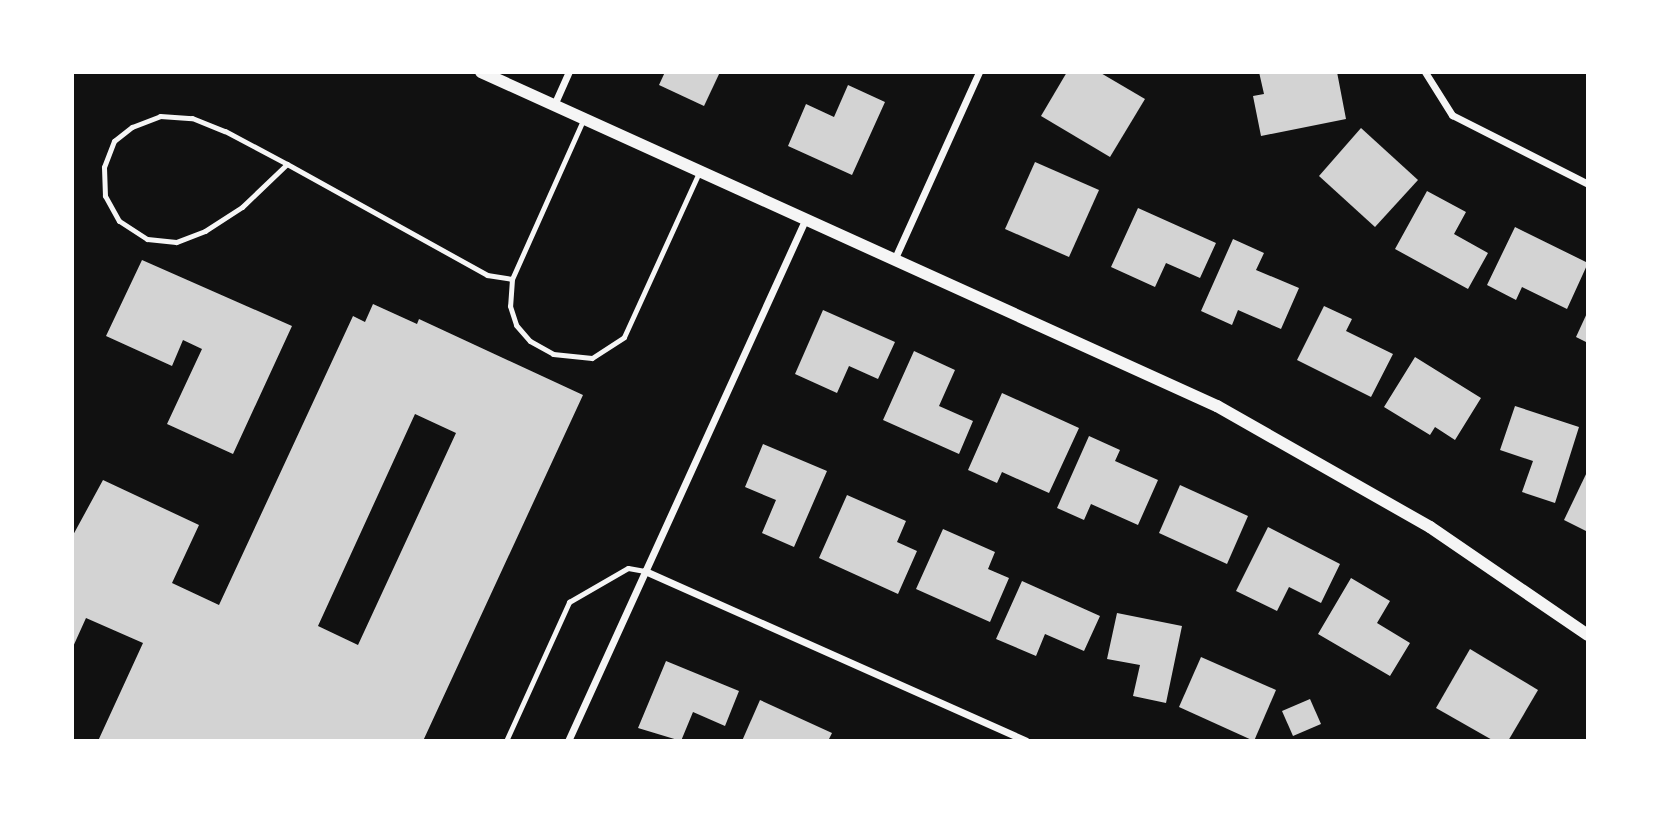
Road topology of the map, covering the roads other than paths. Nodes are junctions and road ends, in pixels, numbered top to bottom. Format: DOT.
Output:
graph roads {
  1 [pos="481,72"];
  2 [pos="569,72"];
  3 [pos="979,72"];
  4 [pos="1425,72"];
  5 [pos="554,105"];
  6 [pos="584,118"];
  7 [pos="287,164"];
  8 [pos="700,170"];
  9 [pos="1588,184"];
  10 [pos="806,218"];
  11 [pos="895,258"];
  12 [pos="512,279"];
  13 [pos="645,571"];
  14 [pos="1588,635"];
  15 [pos="506,741"];
  16 [pos="568,741"];
  17 [pos="1026,741"];
  1 -- 5 [label="street"];
  2 -- 5 [label="street"];
  3 -- 11 [label="street"];
  4 -- 9 [label="street"];
  5 -- 6 [label="street"];
  6 -- 8 [label="street"];
  6 -- 12 [label="lane"];
  7 -- 7 [label="lane"];
  7 -- 12 [label="lane"];
  8 -- 10 [label="street"];
  8 -- 12 [label="lane"];
  10 -- 11 [label="street"];
  10 -- 13 [label="street"];
  11 -- 14 [label="street"];
  13 -- 15 [label="lane"];
  13 -- 16 [label="street"];
  13 -- 17 [label="street"];
}
